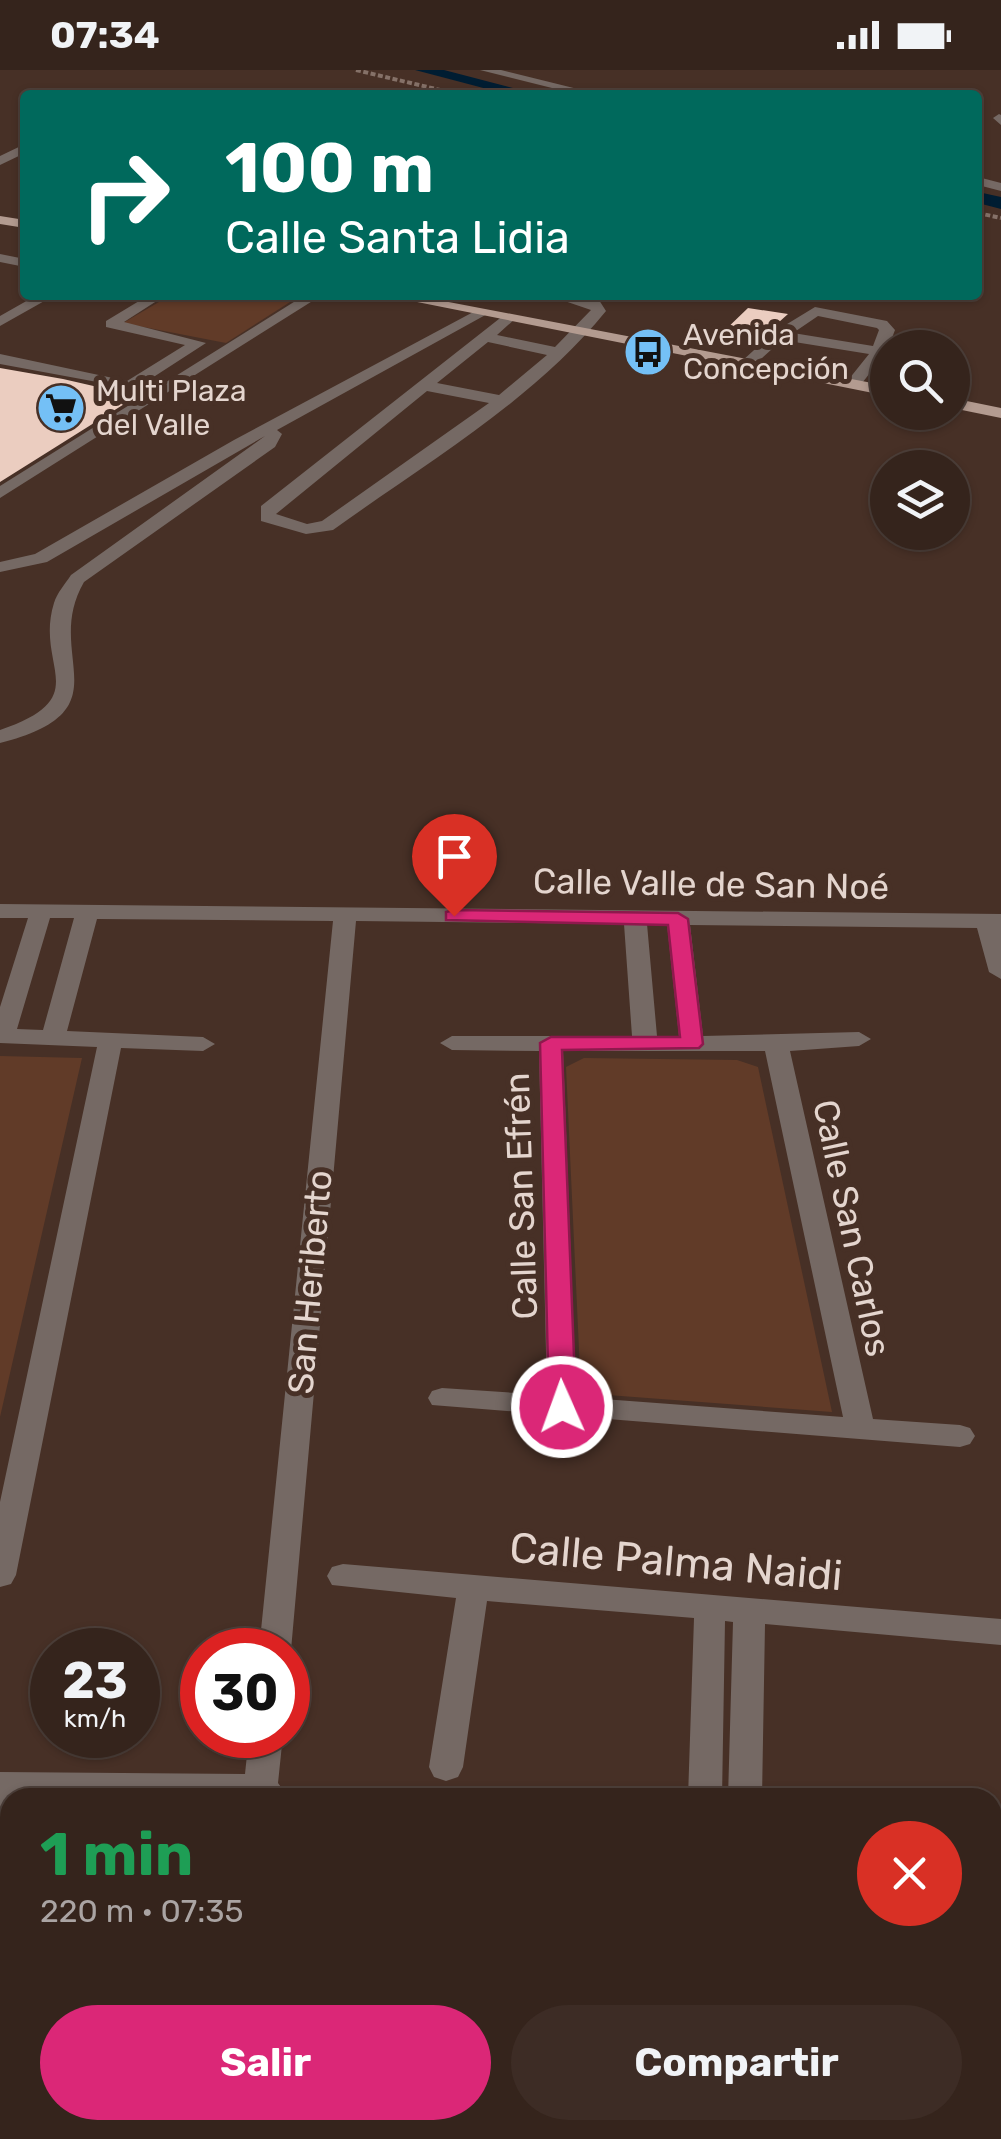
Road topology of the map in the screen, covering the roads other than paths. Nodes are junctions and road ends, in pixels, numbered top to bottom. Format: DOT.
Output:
graph roads {
  1 [pos="486,70"];
  2 [pos="531,75"];
  3 [pos="580,90"];
  4 [pos="39,300"];
  5 [pos="151,300"];
  6 [pos="307,300"];
  7 [pos="416,300"];
  8 [pos="573,300"];
  9 [pos="482,313"];
  10 [pos="509,318"];
  11 [pos="0,322"];
  12 [pos="887,330"];
  13 [pos="581,332"];
  14 [pos="780,335"];
  15 [pos="485,337"];
  16 [pos="870,350"];
  17 [pos="558,352"];
  18 [pos="0,359"];
  19 [pos="870,363"];
  20 [pos="747,364"];
  21 [pos="853,384"];
  22 [pos="422,385"];
  23 [pos="870,387"];
  24 [pos="498,400"];
  25 [pos="970,407"];
  26 [pos="1001,413"];
  27 [pos="270,427"];
  28 [pos="0,493"];
  29 [pos="0,567"];
  30 [pos="0,738"];
  31 [pos="0,911"];
  32 [pos="41,912"];
  33 [pos="88,914"];
  34 [pos="345,914"];
  35 [pos="635,918"];
  36 [pos="678,919"];
  37 [pos="993,921"];
  38 [pos="1001,972"];
  39 [pos="1,1036"];
  40 [pos="53,1038"];
  41 [pos="858,1039"];
  42 [pos="111,1040"];
  43 [pos="452,1043"];
  44 [pos="551,1043"];
  45 [pos="202,1044"];
  46 [pos="645,1044"];
  47 [pos="692,1044"];
  48 [pos="776,1044"];
  49 [pos="442,1398"];
  50 [pos="562,1407"];
  51 [pos="860,1428"];
  52 [pos="960,1436"];
  53 [pos="0,1575"];
  54 [pos="343,1576"];
  55 [pos="473,1587"];
  56 [pos="710,1607"];
  57 [pos="749,1611"];
  58 [pos="276,1628"];
  59 [pos="1001,1632"];
  60 [pos="265,1758"];
  61 [pos="446,1767"];
  62 [pos="0,1786"];
  63 [pos="59,1788"];
  64 [pos="264,1788"];
  65 [pos="705,1788"];
  66 [pos="745,1788"];
  1 -- 2 [label="street"];
  2 -- 3 [label="street"];
  4 -- 11 [label="street"];
  5 -- 18 [label="street"];
  6 -- 28 [label="street"];
  7 -- 9 [label="main road"];
  8 -- 13 [label="street"];
  9 -- 10 [label="main road"];
  9 -- 27 [label="street"];
  10 -- 13 [label="main road"];
  10 -- 15 [label="street"];
  12 -- 14 [label="street"];
  13 -- 17 [label="street"];
  13 -- 20 [label="main road"];
  14 -- 16 [label="street"];
  14 -- 20 [label="street"];
  15 -- 17 [label="street"];
  15 -- 22 [label="street"];
  17 -- 24 [label="street"];
  19 -- 21 [label="street"];
  20 -- 21 [label="main road"];
  21 -- 23 [label="main road"];
  22 -- 24 [label="street"];
  22 -- 24 [label="street"];
  25 -- 26 [label="main road"];
  27 -- 29 [label="street"];
  27 -- 30 [label="street"];
  31 -- 32 [label="street, Calle Valle de San Noé"];
  32 -- 33 [label="street, Calle Valle de San Noé"];
  32 -- 39 [label="street"];
  33 -- 34 [label="street, Calle Valle de San Noé"];
  33 -- 40 [label="street"];
  34 -- 35 [label="street, Calle Valle de San Noé"];
  34 -- 58 [label="street, San Heriberto"];
  35 -- 36 [label="street, Calle Valle de San Noé"];
  35 -- 46 [label="street"];
  36 -- 37 [label="street, Calle Valle de San Noé"];
  36 -- 47 [label="street"];
  37 -- 38 [label="street"];
  39 -- 40 [label="street"];
  40 -- 42 [label="street"];
  41 -- 48 [label="street"];
  42 -- 45 [label="street"];
  42 -- 53 [label="street"];
  43 -- 44 [label="street"];
  44 -- 46 [label="street"];
  44 -- 50 [label="street, Calle San Efrén"];
  46 -- 47 [label="street"];
  47 -- 48 [label="street"];
  48 -- 51 [label="street, Calle San Carlos"];
  49 -- 50 [label="street"];
  50 -- 51 [label="street"];
  51 -- 52 [label="street"];
  54 -- 55 [label="street, Calle Palma Naidi"];
  55 -- 56 [label="street, Calle Palma Naidi"];
  55 -- 61 [label="street"];
  56 -- 57 [label="street, Calle Palma Naidi"];
  56 -- 65 [label="street"];
  57 -- 59 [label="street, Calle Palma Naidi"];
  57 -- 66 [label="street"];
  60 -- 64 [label="street"];
  62 -- 63 [label="street"];
}
